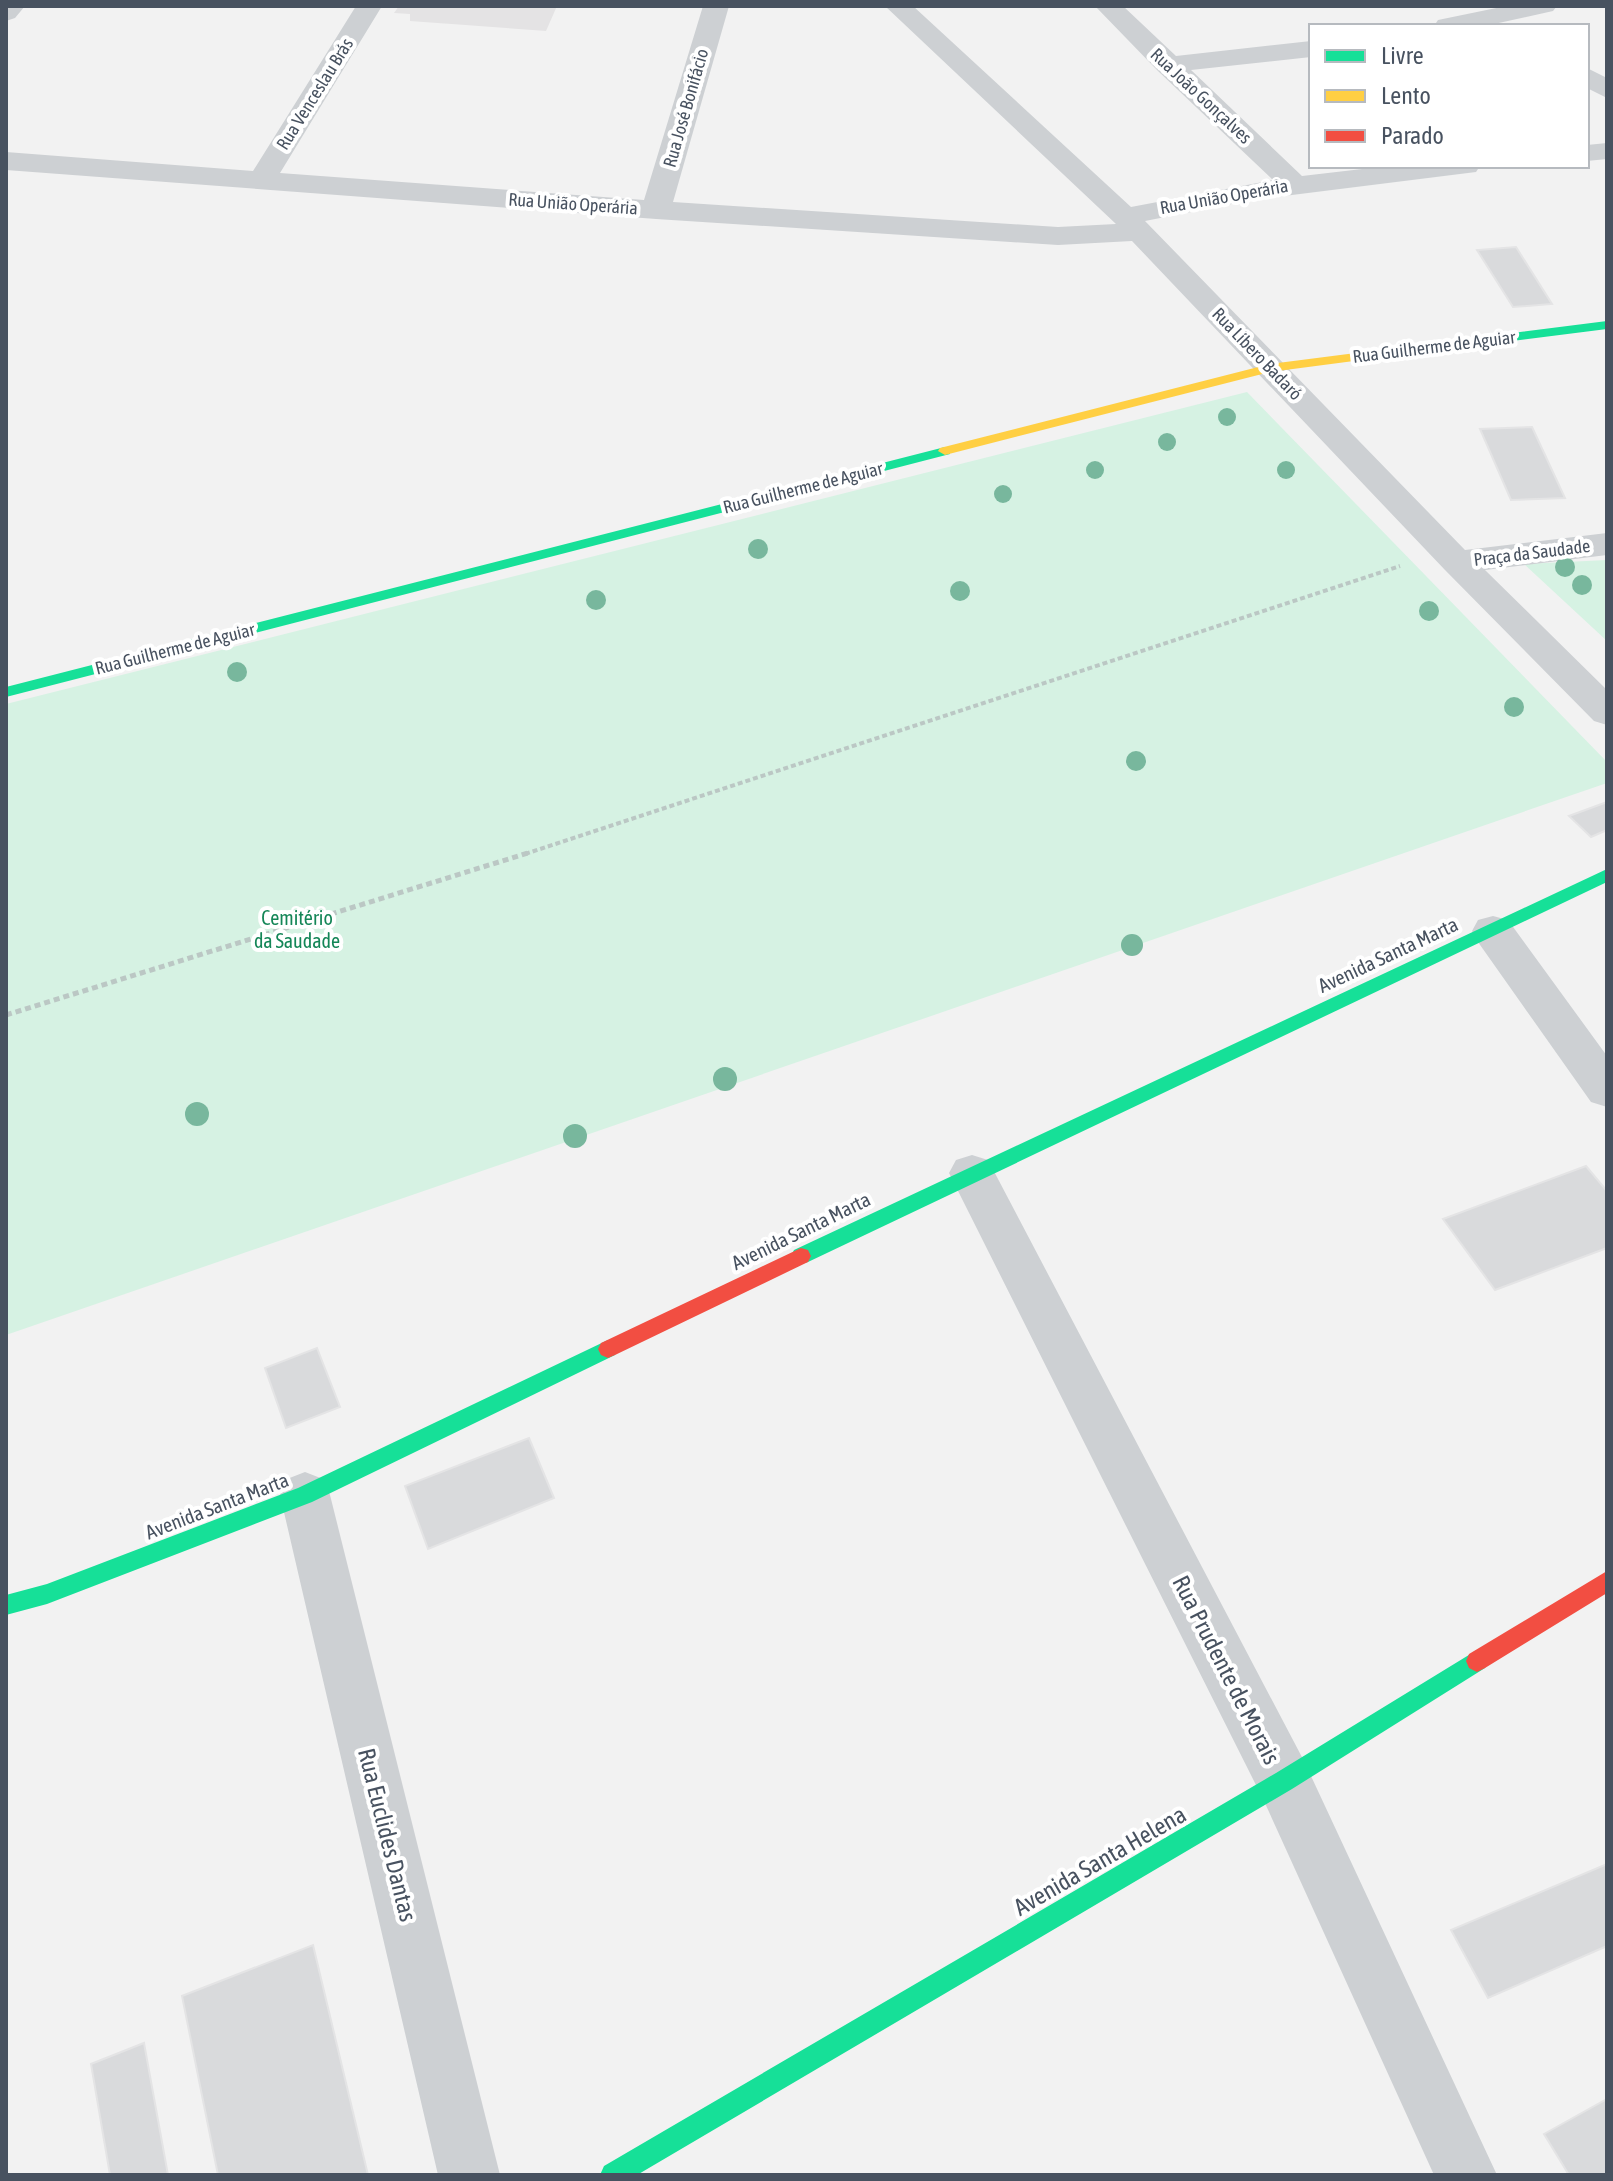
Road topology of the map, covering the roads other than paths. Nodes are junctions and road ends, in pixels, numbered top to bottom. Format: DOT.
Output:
graph roads {
  1 [pos="12,6"];
  2 [pos="369,6"];
  3 [pos="716,6"];
  4 [pos="898,6"];
  5 [pos="1108,6"];
  6 [pos="1544,6"];
  7 [pos="6,13"];
  8 [pos="1505,15"];
  9 [pos="1458,24"];
  10 [pos="1309,49"];
  11 [pos="1167,65"];
  12 [pos="1589,77"];
  13 [pos="1607,90"];
  14 [pos="6,161"];
  15 [pos="1448,168"];
  16 [pos="261,181"];
  17 [pos="1295,185"];
  18 [pos="656,210"];
  19 [pos="1132,224"];
  20 [pos="1607,325"];
  21 [pos="1270,368"];
  22 [pos="1607,544"];
  23 [pos="1457,562"];
  24 [pos="6,692"];
  25 [pos="1607,712"];
  26 [pos="1607,875"];
  27 [pos="1493,931"];
  28 [pos="1607,1090"];
  29 [pos="972,1173"];
  30 [pos="305,1495"];
  31 [pos="1607,1581"];
  32 [pos="6,1605"];
  33 [pos="1284,1781"];
  34 [pos="469,2175"];
  35 [pos="613,2175"];
  36 [pos="1466,2175"];
  1 -- 7 [label="street"];
  2 -- 16 [label="street, Rua Venceslau Brás"];
  3 -- 18 [label="street, Rua José Bonifácio"];
  4 -- 19 [label="street, Rua Líbero Badaró"];
  5 -- 11 [label="street, Rua João Gonçalves"];
  6 -- 8 [label="street"];
  8 -- 9 [label="street"];
  10 -- 11 [label="street"];
  11 -- 17 [label="street, Rua João Gonçalves"];
  12 -- 13 [label="street"];
  14 -- 16 [label="street, Rua União Operária"];
  15 -- 17 [label="street, Rua União Operária"];
  16 -- 18 [label="street, Rua União Operária"];
  17 -- 19 [label="street, Rua União Operária"];
  18 -- 19 [label="street, Rua União Operária"];
  19 -- 21 [label="street, Rua Líbero Badaró"];
  20 -- 21 [label="street, Rua Guilherme de Aguiar"];
  21 -- 23 [label="street, Rua Líbero Badaró"];
  21 -- 24 [label="street, Rua Guilherme de Aguiar"];
  22 -- 23 [label="street, Praça da Saudade"];
  23 -- 25 [label="street, Rua Líbero Badaró"];
  26 -- 27 [label="street, Avenida Santa Marta"];
  27 -- 28 [label="street"];
  27 -- 29 [label="street, Avenida Santa Marta"];
  29 -- 30 [label="street, Avenida Santa Marta"];
  29 -- 33 [label="street, Rua Prudente de Morais"];
  30 -- 32 [label="street, Avenida Santa Marta"];
  30 -- 34 [label="street, Rua Euclides Dantas"];
  31 -- 33 [label="street, Avenida Santa Helena"];
  33 -- 35 [label="street, Avenida Santa Helena"];
  33 -- 36 [label="street, Rua Prudente de Morais"];
}
